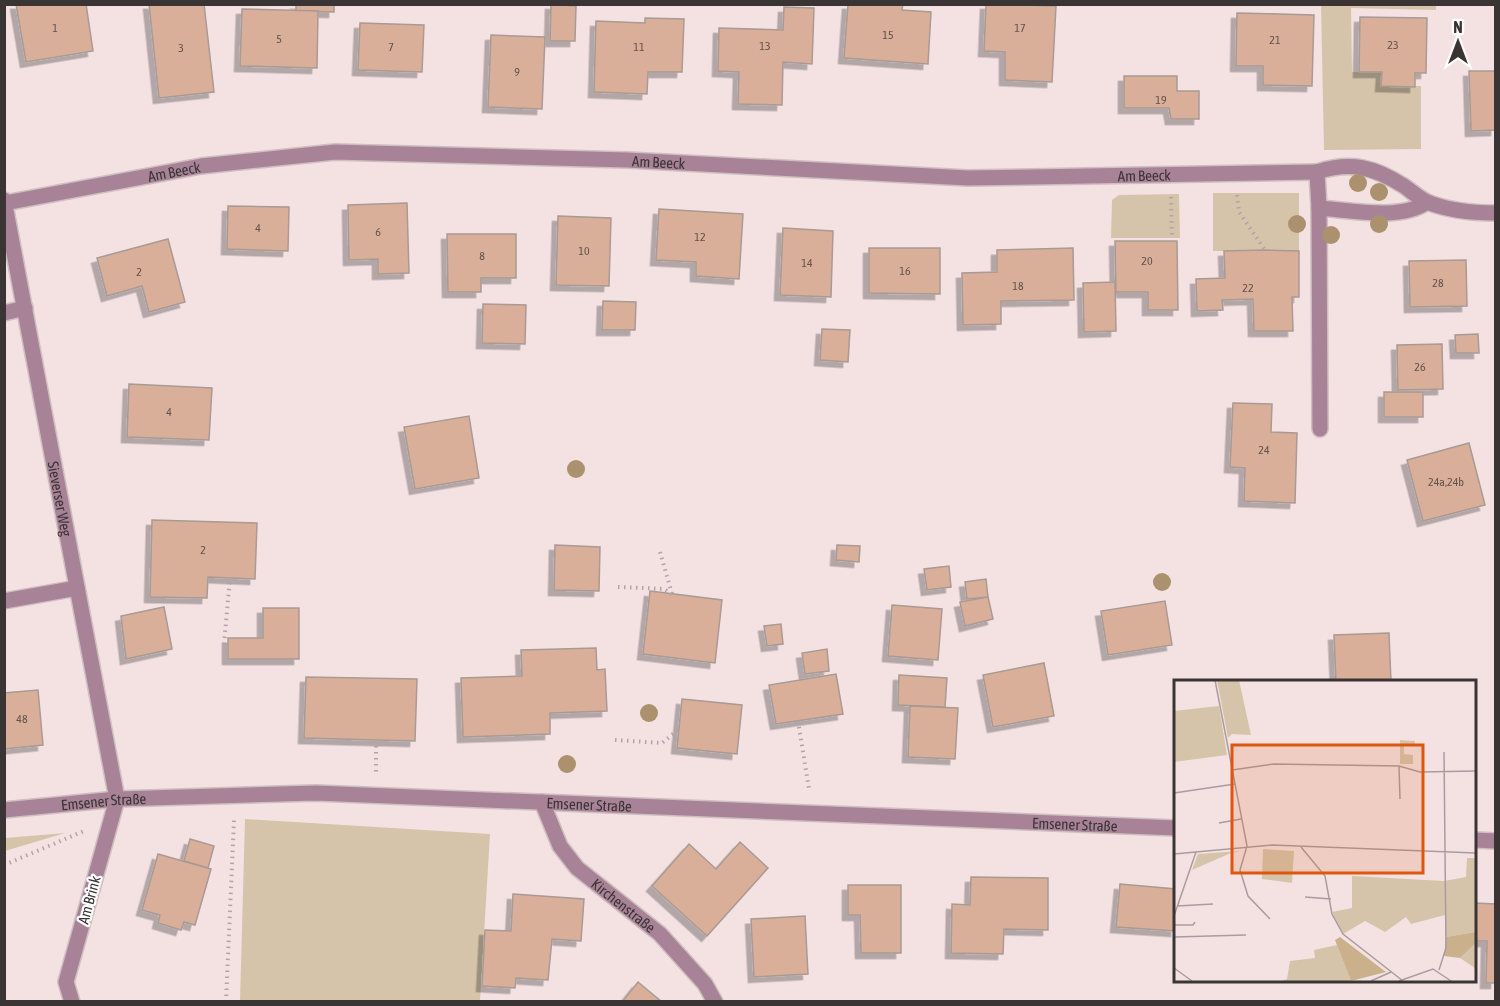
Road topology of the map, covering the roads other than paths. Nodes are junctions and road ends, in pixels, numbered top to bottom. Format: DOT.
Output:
graph roads {
  1 [pos="1317,171"];
  2 [pos="5,201"];
  3 [pos="1427,202"];
  4 [pos="1319,208"];
  5 [pos="1496,213"];
  6 [pos="25,308"];
  7 [pos="4,313"];
  8 [pos="1320,429"];
  9 [pos="77,588"];
  10 [pos="4,601"];
  11 [pos="117,798"];
  12 [pos="542,802"];
  13 [pos="4,810"];
  14 [pos="1174,828"];
  15 [pos="1476,840"];
  16 [pos="1496,841"];
  17 [pos="72,1002"];
  18 [pos="715,1002"];
  1 -- 2 [label="street, Am Beeck"];
  1 -- 3 [label="street, Am Beeck"];
  1 -- 4 [label="street"];
  2 -- 6 [label="street, Sieverser Weg"];
  3 -- 4 [label="street"];
  3 -- 5 [label="street, Am Beeck"];
  4 -- 8 [label="street"];
  6 -- 7 [label="street"];
  6 -- 9 [label="street, Sieverser Weg"];
  9 -- 10 [label="street"];
  9 -- 11 [label="street, Sieverser Weg"];
  11 -- 12 [label="street, Emsener Straße"];
  11 -- 13 [label="street, Emsener Straße"];
  11 -- 17 [label="street, Am Brink"];
  12 -- 14 [label="street, Emsener Straße"];
  12 -- 18 [label="street, Kirchenstraße"];
  15 -- 16 [label="street"];
}
